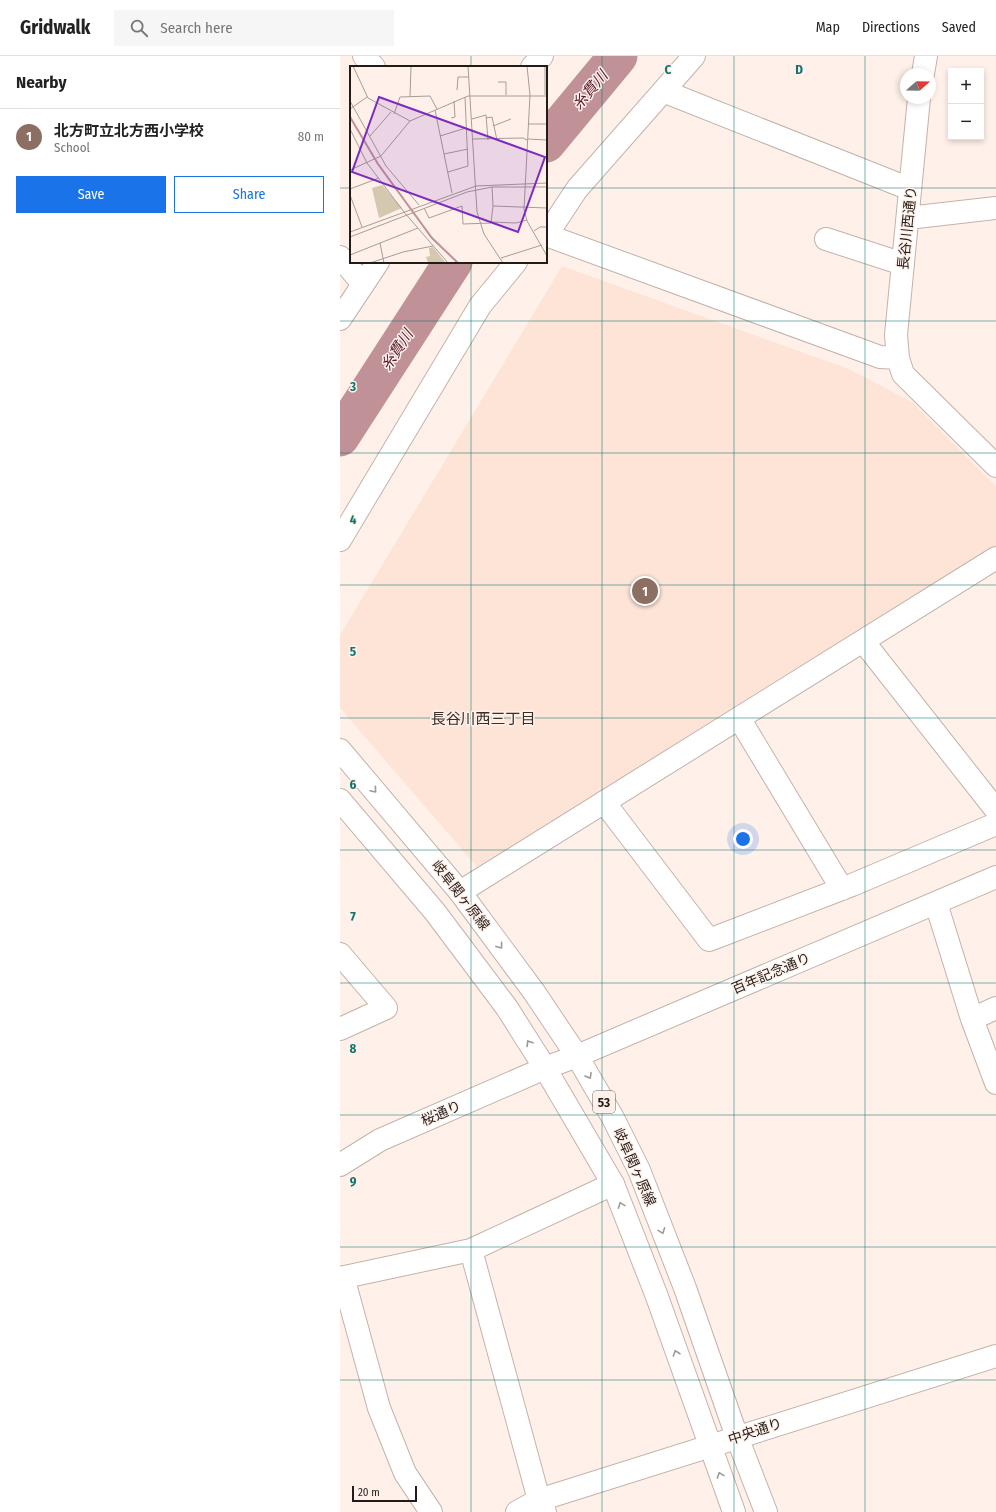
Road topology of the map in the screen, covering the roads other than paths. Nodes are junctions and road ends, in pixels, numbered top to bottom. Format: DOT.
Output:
graph roads {
  1 [pos="364,56"];
  2 [pos="542,56"];
  3 [pos="694,56"];
  4 [pos="926,56"];
  5 [pos="373,66"];
  6 [pos="533,66"];
  7 [pos="924,68"];
  8 [pos="663,91"];
  9 [pos="918,104"];
  10 [pos="910,189"];
  11 [pos="996,208"];
  12 [pos="908,218"];
  13 [pos="547,234"];
  14 [pos="547,236"];
  15 [pos="826,239"];
  16 [pos="340,257"];
  17 [pos="377,263"];
  18 [pos="515,263"];
  19 [pos="903,264"];
  20 [pos="363,284"];
  21 [pos="340,319"];
  22 [pos="898,358"];
  23 [pos="996,466"];
  24 [pos="340,540"];
  25 [pos="996,558"];
  26 [pos="863,641"];
  27 [pos="739,718"];
  28 [pos="340,750"];
  29 [pos="340,800"];
  30 [pos="604,802"];
  31 [pos="996,810"];
  32 [pos="996,824"];
  33 [pos="996,877"];
  34 [pos="842,889"];
  35 [pos="460,892"];
  36 [pos="936,903"];
  37 [pos="340,954"];
  38 [pos="996,1008"];
  39 [pos="972,1019"];
  40 [pos="340,1029"];
  41 [pos="577,1056"];
  42 [pos="545,1068"];
  43 [pos="996,1083"];
  44 [pos="340,1165"];
  45 [pos="613,1184"];
  46 [pos="471,1250"];
  47 [pos="341,1278"];
  48 [pos="996,1356"];
  49 [pos="737,1437"];
  50 [pos="709,1447"];
  51 [pos="542,1506"];
  52 [pos="431,1512"];
  53 [pos="517,1512"];
  54 [pos="734,1512"];
  55 [pos="766,1512"];
  1 -- 5 [label="street"];
  2 -- 6 [label="street"];
  3 -- 8 [label="street"];
  4 -- 7 [label="street"];
  8 -- 10 [label="street"];
  8 -- 13 [label="street"];
  9 -- 10 [label="street, 長谷川西通り"];
  10 -- 12 [label="street, 長谷川西通り"];
  11 -- 12 [label="street"];
  12 -- 19 [label="street, 長谷川西通り"];
  14 -- 22 [label="street"];
  15 -- 19 [label="street"];
  16 -- 20 [label="street"];
  17 -- 20 [label="street"];
  18 -- 24 [label="street"];
  19 -- 22 [label="street, 長谷川西通り"];
  20 -- 21 [label="street"];
  22 -- 23 [label="street, 長谷川西通り"];
  25 -- 26 [label="street"];
  26 -- 27 [label="street"];
  26 -- 31 [label="street"];
  27 -- 30 [label="street"];
  27 -- 34 [label="street"];
  28 -- 35 [label="street, 岐阜関ヶ原線 / 53, one-way"];
  42 -- 29 [label="street, 岐阜関ヶ原線 / 53, one-way"];
  30 -- 34 [label="street"];
  30 -- 35 [label="street"];
  32 -- 34 [label="street"];
  33 -- 36 [label="street, 百年記念通り"];
  35 -- 41 [label="street, 岐阜関ヶ原線 / 53, one-way"];
  36 -- 39 [label="street"];
  36 -- 41 [label="street, 百年記念通り"];
  37 -- 40 [label="street"];
  38 -- 39 [label="street"];
  39 -- 43 [label="street"];
  41 -- 42 [label="street, 百年記念通り"];
  41 -- 49 [label="street, 岐阜関ヶ原線 / 53, one-way"];
  42 -- 44 [label="street, 桜通り"];
  42 -- 45 [label="street, 岐阜関ヶ原線 / 53"];
  45 -- 46 [label="street"];
  50 -- 45 [label="street, 岐阜関ヶ原線 / 53, one-way"];
  46 -- 47 [label="street"];
  46 -- 51 [label="street"];
  47 -- 52 [label="street"];
  48 -- 49 [label="street, 中央通り"];
  49 -- 50 [label="street, 中央通り"];
  49 -- 55 [label="street, 岐阜関ヶ原線 / 53"];
  50 -- 51 [label="street, 中央通り"];
  54 -- 50 [label="street, 岐阜関ヶ原線 / 53, one-way"];
  51 -- 53 [label="street, 中央通り"];
}
